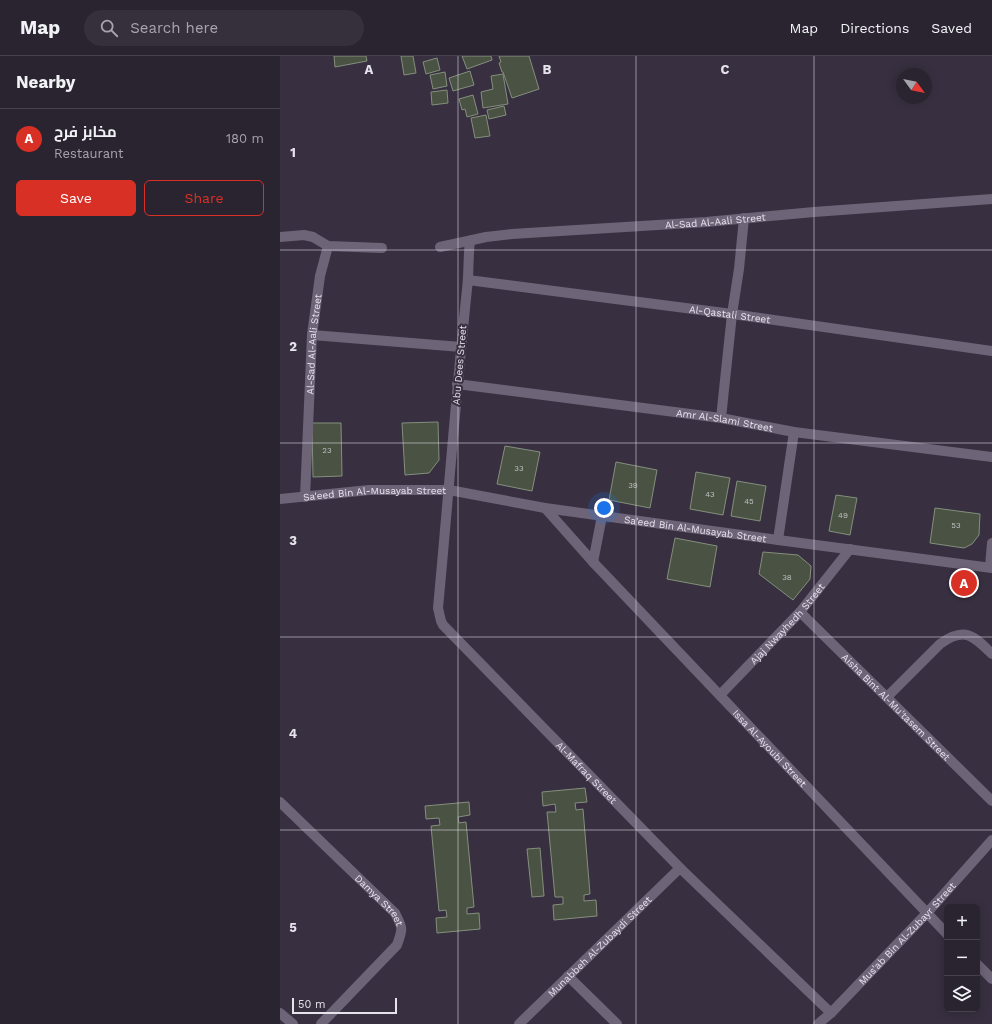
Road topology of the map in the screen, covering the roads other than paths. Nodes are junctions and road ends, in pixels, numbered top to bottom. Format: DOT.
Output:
graph roads {
  1 [pos="992,199"];
  2 [pos="744,218"];
  3 [pos="280,237"];
  4 [pos="470,240"];
  5 [pos="328,246"];
  6 [pos="440,247"];
  7 [pos="382,248"];
  8 [pos="468,280"];
  9 [pos="732,314"];
  10 [pos="312,335"];
  11 [pos="461,347"];
  12 [pos="992,350"];
  13 [pos="457,384"];
  14 [pos="721,418"];
  15 [pos="794,432"];
  16 [pos="992,457"];
  17 [pos="449,490"];
  18 [pos="305,497"];
  19 [pos="280,499"];
  20 [pos="545,508"];
  21 [pos="602,516"];
  22 [pos="778,540"];
  23 [pos="992,544"];
  24 [pos="850,549"];
  25 [pos="593,562"];
  26 [pos="991,567"];
  27 [pos="800,612"];
  28 [pos="992,654"];
  29 [pos="720,695"];
  30 [pos="887,697"];
  31 [pos="992,801"];
  32 [pos="280,802"];
  33 [pos="992,840"];
  34 [pos="680,868"];
  35 [pos="927,914"];
  36 [pos="944,931"];
  37 [pos="980,967"];
  38 [pos="568,976"];
  39 [pos="992,979"];
  40 [pos="280,1013"];
  41 [pos="831,1013"];
  42 [pos="293,1024"];
  43 [pos="322,1024"];
  44 [pos="520,1024"];
  45 [pos="617,1024"];
  46 [pos="818,1024"];
  1 -- 2 [label="street, Al-Sad Al-Aali Street"];
  2 -- 4 [label="street, Al-Sad Al-Aali Street"];
  2 -- 9 [label="street"];
  3 -- 5 [label="street"];
  4 -- 6 [label="street, Al-Sad Al-Aali Street"];
  4 -- 8 [label="street, Abu Dees Street"];
  5 -- 7 [label="street"];
  5 -- 10 [label="street, Al-Sad Al-Aali Street"];
  8 -- 9 [label="street, Al-Qastali Street"];
  8 -- 11 [label="street, Abu Dees Street"];
  9 -- 12 [label="street, Al-Qastali Street"];
  9 -- 14 [label="street"];
  10 -- 11 [label="street"];
  10 -- 18 [label="street, Al-Sad Al-Aali Street"];
  11 -- 13 [label="street, Abu Dees Street"];
  13 -- 14 [label="street, Amr Al-Slami Street"];
  13 -- 17 [label="street, Abu Dees Street"];
  14 -- 15 [label="street, Amr Al-Slami Street"];
  15 -- 16 [label="street, Amr Al-Slami Street"];
  15 -- 22 [label="street"];
  17 -- 18 [label="street, Sa'eed Bin Al-Musayab Street"];
  17 -- 20 [label="street, Sa'eed Bin Al-Musayab Street"];
  17 -- 34 [label="street, Al-Mafraq Street"];
  18 -- 19 [label="street, Sa'eed Bin Al-Musayab Street"];
  20 -- 21 [label="street, Sa'eed Bin Al-Musayab Street"];
  20 -- 25 [label="street, Issa Al-Ayoubi Street"];
  21 -- 22 [label="street, Sa'eed Bin Al-Musayab Street"];
  21 -- 25 [label="street"];
  22 -- 24 [label="street, Sa'eed Bin Al-Musayab Street"];
  23 -- 26 [label="street"];
  24 -- 26 [label="street, Sa'eed Bin Al-Musayab Street"];
  24 -- 27 [label="street, Ajaj Nwayhedh Street"];
  25 -- 29 [label="street, Issa Al-Ayoubi Street"];
  27 -- 29 [label="street, Ajaj Nwayhedh Street"];
  27 -- 30 [label="street, Aisha Bint Al-Mu'tasem Street"];
  28 -- 30 [label="street"];
  29 -- 35 [label="street, Issa Al-Ayoubi Street"];
  30 -- 31 [label="street, Aisha Bint Al-Mu'tasem Street"];
  32 -- 43 [label="street, Damya Street"];
  33 -- 35 [label="street, Mus'ab Bin Al-Zubayr Street"];
  34 -- 38 [label="street, Munabbeh Al-Zubaydi Street"];
  34 -- 41 [label="street, Al-Mafraq Street"];
  35 -- 36 [label="street, Issa Al-Ayoubi Street"];
  35 -- 41 [label="street, Mus'ab Bin Al-Zubayr Street"];
  37 -- 39 [label="street"];
  38 -- 44 [label="street, Munabbeh Al-Zubaydi Street"];
  38 -- 45 [label="street"];
  40 -- 42 [label="street"];
  41 -- 46 [label="street, Mus'ab Bin Al-Zubayr Street"];
}
